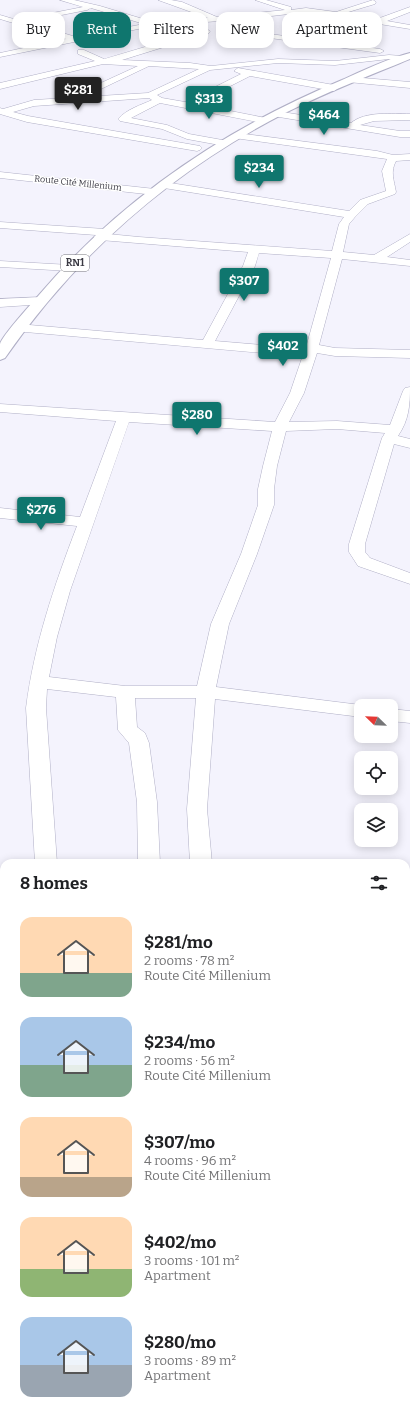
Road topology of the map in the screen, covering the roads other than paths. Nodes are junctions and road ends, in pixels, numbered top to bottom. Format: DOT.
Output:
graph roads {
  1 [pos="64,0"];
  2 [pos="162,0"];
  3 [pos="260,0"];
  4 [pos="361,0"];
  5 [pos="315,3"];
  6 [pos="94,7"];
  7 [pos="410,9"];
  8 [pos="311,10"];
  9 [pos="285,11"];
  10 [pos="65,12"];
  11 [pos="323,12"];
  12 [pos="341,12"];
  13 [pos="0,17"];
  14 [pos="208,19"];
  15 [pos="214,19"];
  16 [pos="139,20"];
  17 [pos="382,20"];
  18 [pos="12,21"];
  19 [pos="12,21"];
  20 [pos="0,22"];
  21 [pos="382,22"];
  22 [pos="382,27"];
  23 [pos="410,27"];
  24 [pos="282,31"];
  25 [pos="410,32"];
  26 [pos="73,41"];
  27 [pos="150,48"];
  28 [pos="362,48"];
  29 [pos="81,52"];
  30 [pos="137,52"];
  31 [pos="0,55"];
  32 [pos="389,57"];
  33 [pos="408,57"];
  34 [pos="104,62"];
  35 [pos="149,63"];
  36 [pos="190,65"];
  37 [pos="218,67"];
  38 [pos="208,68"];
  39 [pos="249,73"];
  40 [pos="351,80"];
  41 [pos="410,85"];
  42 [pos="0,86"];
  43 [pos="334,88"];
  44 [pos="82,95"];
  45 [pos="150,95"];
  46 [pos="160,100"];
  47 [pos="186,105"];
  48 [pos="1,111"];
  49 [pos="276,114"];
  50 [pos="410,117"];
  51 [pos="263,120"];
  52 [pos="353,126"];
  53 [pos="410,134"];
  54 [pos="237,136"];
  55 [pos="225,143"];
  56 [pos="214,150"];
  57 [pos="410,157"];
  58 [pos="393,158"];
  59 [pos="0,175"];
  60 [pos="160,189"];
  61 [pos="351,215"];
  62 [pos="2,228"];
  63 [pos="103,235"];
  64 [pos="410,237"];
  65 [pos="254,250"];
  66 [pos="338,254"];
  67 [pos="377,258"];
  68 [pos="410,263"];
  69 [pos="0,264"];
  70 [pos="70,268"];
  71 [pos="41,302"];
  72 [pos="0,303"];
  73 [pos="18,328"];
  74 [pos="207,344"];
  75 [pos="312,348"];
  76 [pos="274,350"];
  77 [pos="410,354"];
  78 [pos="0,355"];
  79 [pos="303,375"];
  80 [pos="410,391"];
  81 [pos="0,408"];
  82 [pos="124,417"];
  83 [pos="280,427"];
  84 [pos="392,434"];
  85 [pos="410,444"];
  86 [pos="0,513"];
  87 [pos="86,523"];
  88 [pos="410,579"];
  89 [pos="39,682"];
  90 [pos="125,692"];
  91 [pos="206,692"];
  92 [pos="354,710"];
  93 [pos="398,715"];
  94 [pos="410,717"];
  95 [pos="46,859"];
  96 [pos="149,859"];
  97 [pos="201,859"];
  1 -- 6 [label="street"];
  2 -- 15 [label="street"];
  3 -- 9 [label="street"];
  4 -- 12 [label="street"];
  5 -- 8 [label="street"];
  6 -- 10 [label="street"];
  6 -- 16 [label="street"];
  7 -- 17 [label="street"];
  8 -- 9 [label="street"];
  8 -- 11 [label="street"];
  9 -- 15 [label="street"];
  13 -- 18 [label="street"];
  14 -- 15 [label="street"];
  15 -- 24 [label="street"];
  19 -- 20 [label="street"];
  21 -- 23 [label="street"];
  22 -- 25 [label="street"];
  26 -- 31 [label="street"];
  27 -- 30 [label="street"];
  28 -- 32 [label="street"];
  29 -- 34 [label="street"];
  30 -- 34 [label="street"];
  30 -- 36 [label="street"];
  32 -- 33 [label="street"];
  32 -- 37 [label="street"];
  33 -- 40 [label="highway, RN1"];
  34 -- 35 [label="street"];
  34 -- 42 [label="street"];
  35 -- 36 [label="street"];
  35 -- 44 [label="street"];
  36 -- 38 [label="street"];
  37 -- 38 [label="street"];
  37 -- 39 [label="street"];
  38 -- 45 [label="street"];
  39 -- 43 [label="street"];
  39 -- 47 [label="street"];
  40 -- 41 [label="street"];
  40 -- 43 [label="highway, RN1"];
  43 -- 49 [label="highway, RN1"];
  45 -- 46 [label="street"];
  45 -- 48 [label="street"];
  46 -- 47 [label="street"];
  46 -- 55 [label="street"];
  47 -- 51 [label="street"];
  48 -- 56 [label="street"];
  49 -- 51 [label="highway, RN1"];
  49 -- 52 [label="street"];
  50 -- 52 [label="street"];
  51 -- 54 [label="highway, RN1"];
  52 -- 53 [label="street"];
  54 -- 55 [label="highway, RN1"];
  54 -- 58 [label="street"];
  55 -- 56 [label="highway, RN1"];
  56 -- 60 [label="highway, RN1"];
  57 -- 58 [label="street"];
  58 -- 61 [label="street"];
  59 -- 60 [label="street, Route Cité Millenium"];
  60 -- 61 [label="street, Route Cité Millenium"];
  60 -- 63 [label="highway, RN1"];
  61 -- 66 [label="street"];
  62 -- 63 [label="street"];
  63 -- 65 [label="street"];
  63 -- 70 [label="highway, RN1"];
  64 -- 67 [label="street"];
  65 -- 66 [label="street"];
  65 -- 74 [label="street"];
  66 -- 67 [label="street"];
  66 -- 75 [label="street"];
  67 -- 68 [label="street"];
  69 -- 70 [label="street"];
  70 -- 71 [label="highway, RN1"];
  71 -- 72 [label="street"];
  71 -- 73 [label="highway, RN1"];
  73 -- 74 [label="street"];
  73 -- 78 [label="highway, RN1"];
  74 -- 76 [label="street"];
  75 -- 76 [label="street"];
  75 -- 77 [label="street"];
  75 -- 79 [label="street"];
  76 -- 79 [label="street"];
  79 -- 83 [label="street"];
  80 -- 84 [label="street"];
  81 -- 82 [label="street"];
  82 -- 83 [label="street"];
  82 -- 87 [label="street"];
  83 -- 84 [label="street"];
  83 -- 91 [label="street"];
  84 -- 85 [label="street"];
  84 -- 88 [label="street"];
  86 -- 87 [label="street"];
  87 -- 89 [label="street"];
  89 -- 90 [label="street"];
  89 -- 95 [label="street"];
  90 -- 91 [label="street"];
  90 -- 96 [label="street"];
  91 -- 92 [label="street"];
  91 -- 97 [label="street"];
  93 -- 94 [label="street"];
}
